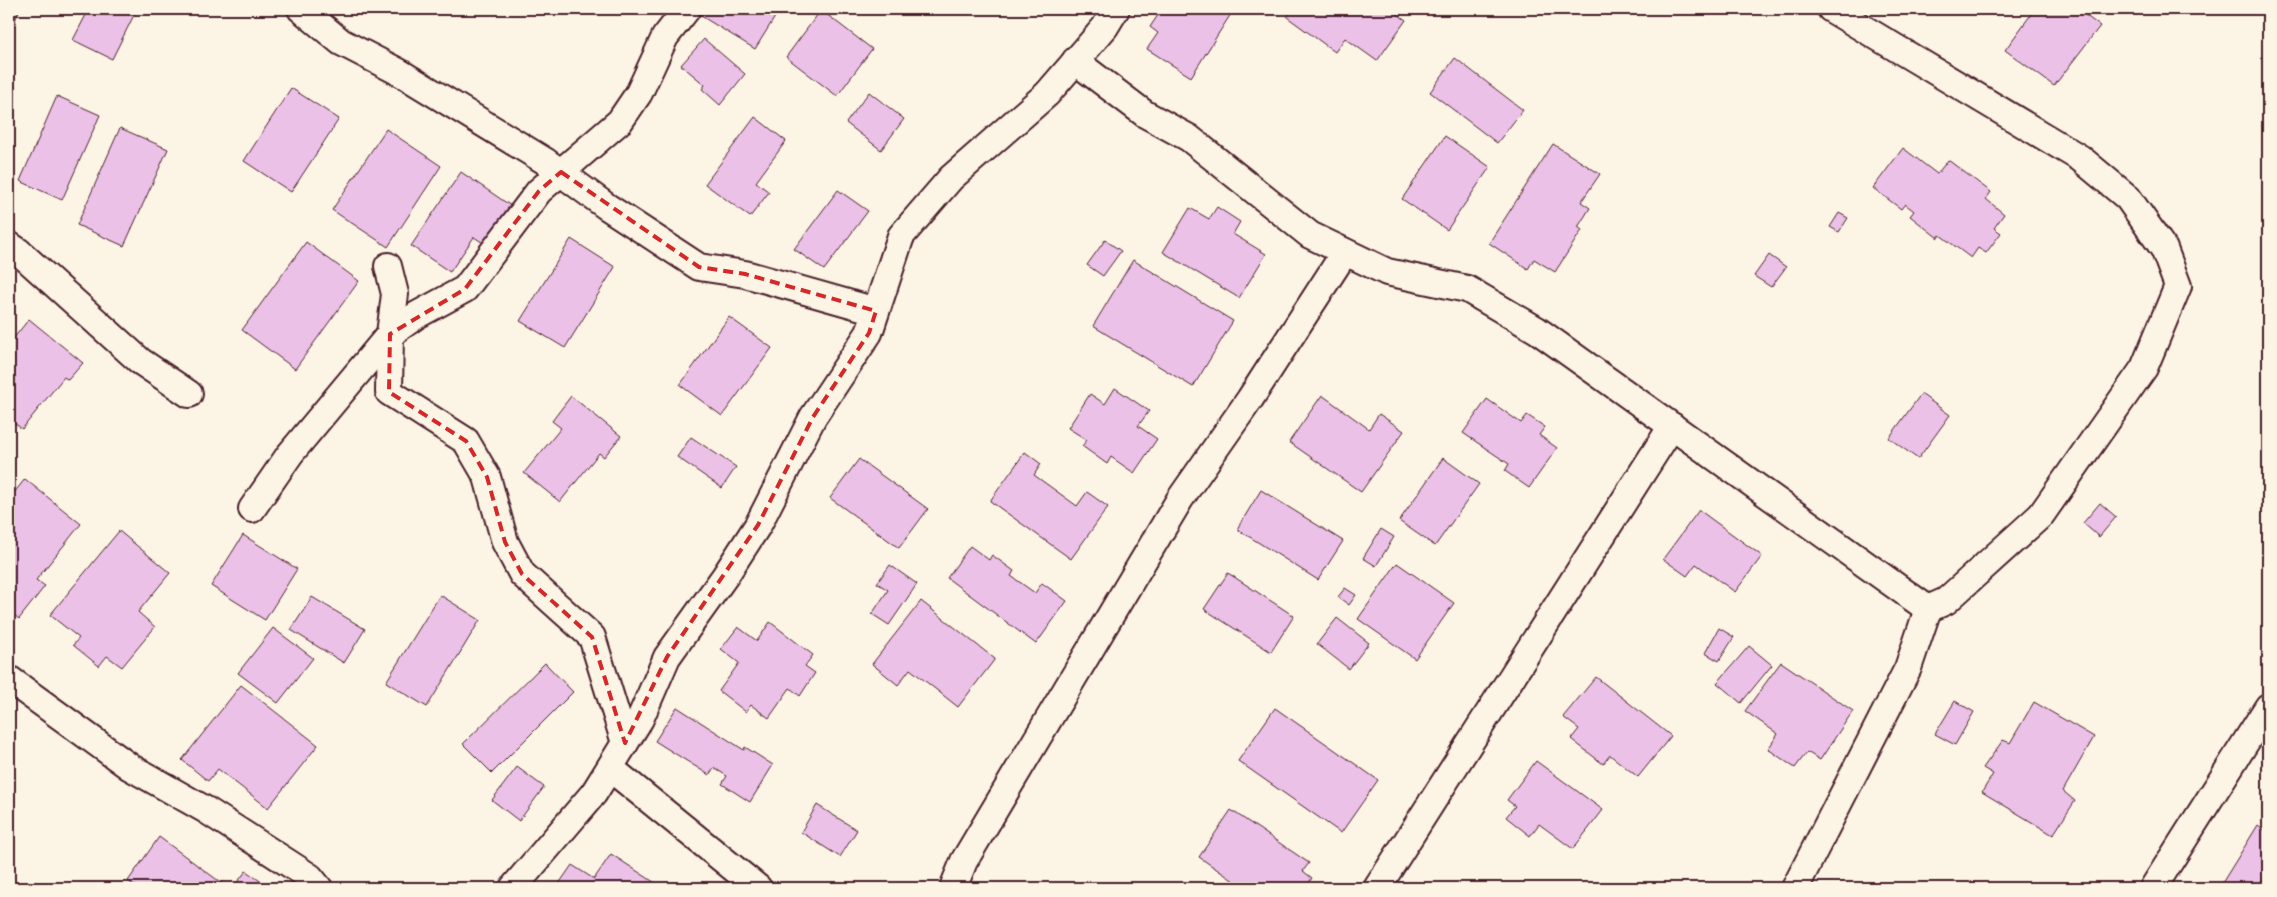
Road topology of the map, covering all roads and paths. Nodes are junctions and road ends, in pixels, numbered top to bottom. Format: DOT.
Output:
graph roads {
  1 [pos="301,9"];
  2 [pos="687,9"];
  3 [pos="1116,9"];
  4 [pos="1831,9"];
  5 [pos="1075,61"];
  6 [pos="561,172"];
  7 [pos="9,245"];
  8 [pos="1345,252"];
  9 [pos="388,266"];
  10 [pos="876,312"];
  11 [pos="390,334"];
  12 [pos="189,394"];
  13 [pos="1672,426"];
  14 [pos="252,509"];
  15 [pos="1928,609"];
  16 [pos="9,679"];
  17 [pos="2268,707"];
  18 [pos="625,743"];
  19 [pos="610,768"];
  20 [pos="319,888"];
  21 [pos="513,888"];
  22 [pos="758,888"];
  23 [pos="953,888"];
  24 [pos="1377,888"];
  25 [pos="1795,888"];
  26 [pos="2153,888"];
  1 -- 6 [label="street"];
  2 -- 6 [label="street"];
  3 -- 5 [label="street"];
  4 -- 15 [label="street"];
  5 -- 8 [label="street"];
  5 -- 10 [label="street"];
  6 -- 10 [label="street"];
  6 -- 11 [label="street"];
  7 -- 12 [label="street"];
  8 -- 13 [label="street"];
  8 -- 23 [label="street"];
  9 -- 11 [label="street"];
  10 -- 18 [label="street"];
  11 -- 14 [label="street"];
  11 -- 18 [label="street"];
  13 -- 15 [label="street"];
  13 -- 24 [label="street"];
  15 -- 25 [label="street"];
  16 -- 20 [label="street"];
  17 -- 26 [label="street"];
  18 -- 19 [label="street"];
  19 -- 21 [label="street"];
  19 -- 22 [label="street"];
}
